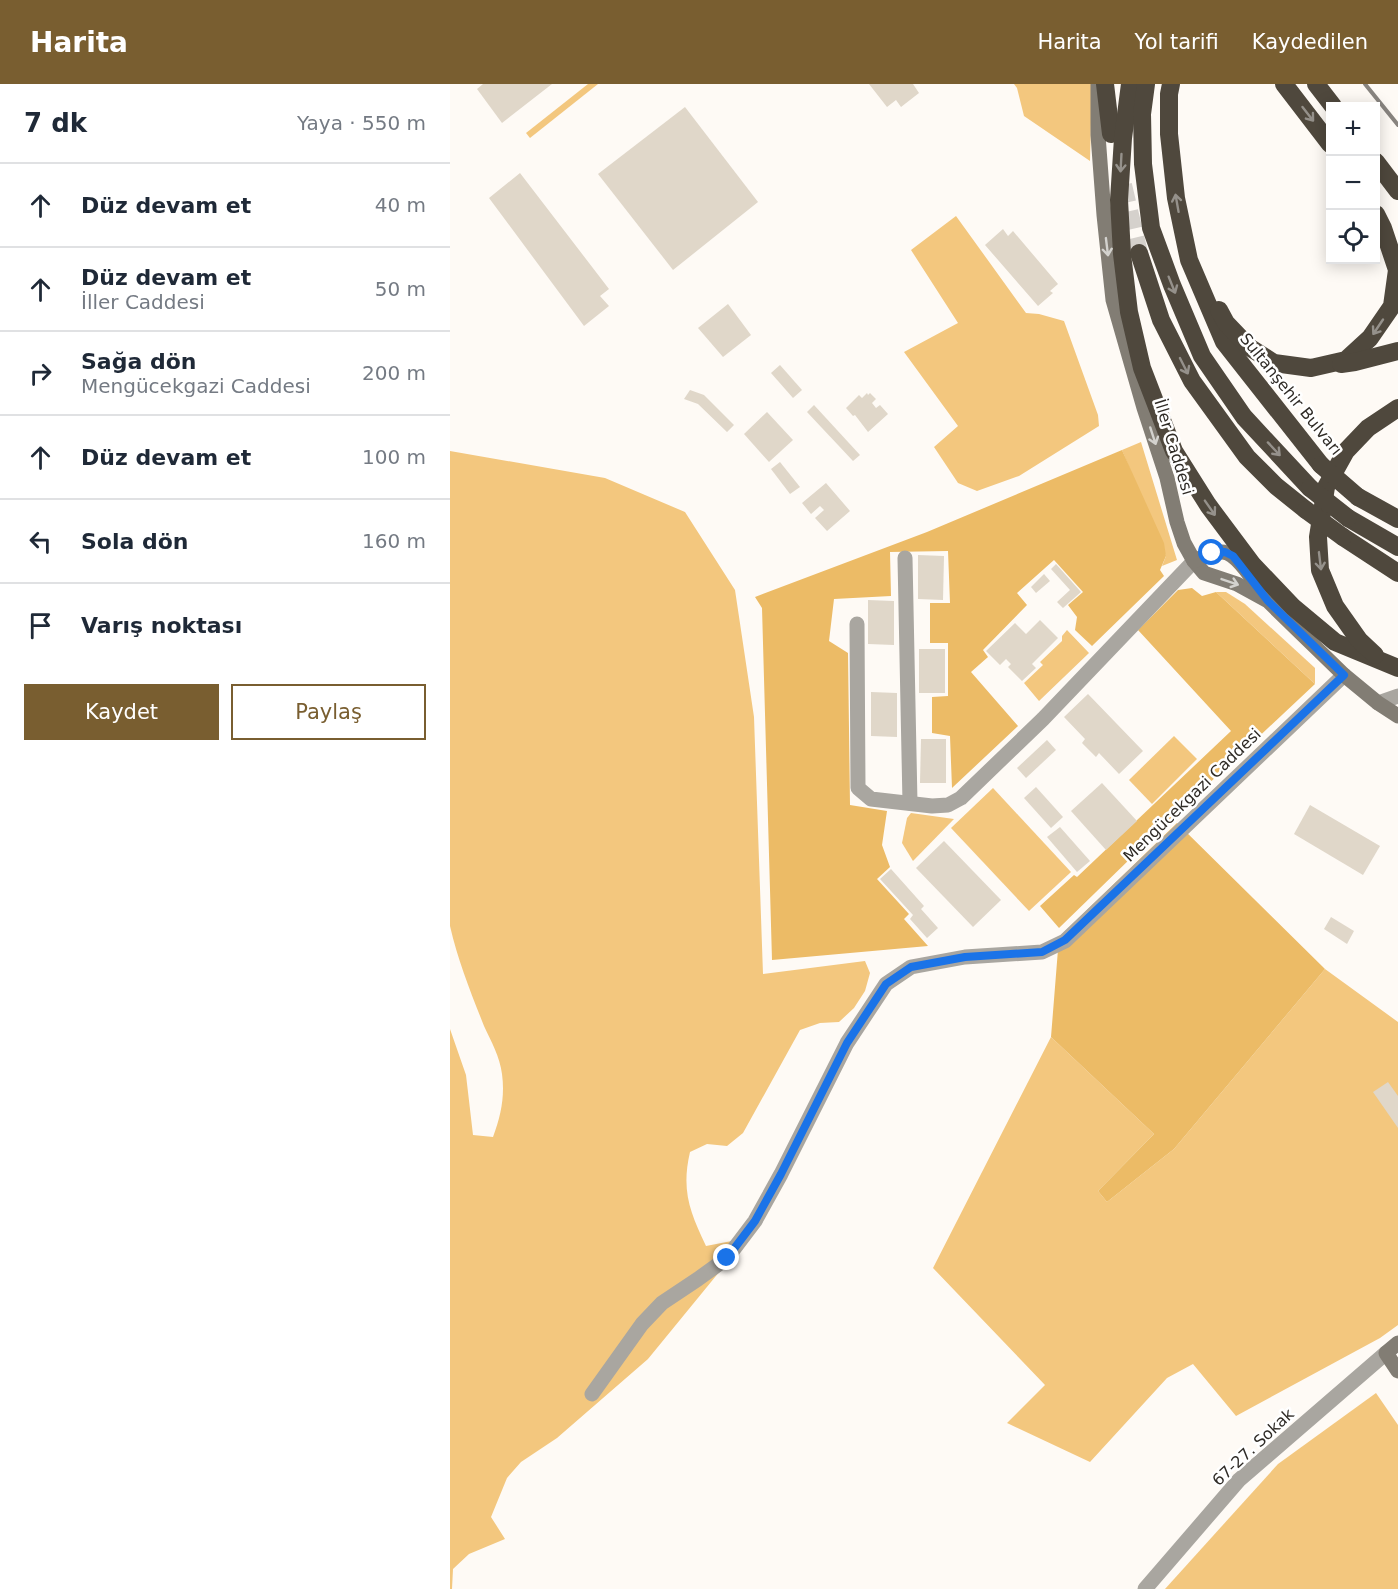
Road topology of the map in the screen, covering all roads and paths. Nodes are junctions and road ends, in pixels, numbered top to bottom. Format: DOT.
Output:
graph roads {
  1 [pos="1098,84"];
  2 [pos="1105,84"];
  3 [pos="1130,84"];
  4 [pos="1146,84"];
  5 [pos="1171,84"];
  6 [pos="1284,84"];
  7 [pos="1316,84"];
  8 [pos="1331,102"];
  9 [pos="1111,134"];
  10 [pos="1326,139"];
  11 [pos="1380,167"];
  12 [pos="1398,191"];
  13 [pos="1380,222"];
  14 [pos="1184,235"];
  15 [pos="1139,254"];
  16 [pos="1398,351"];
  17 [pos="1320,366"];
  18 [pos="1398,408"];
  19 [pos="1398,519"];
  20 [pos="1398,547"];
  21 [pos="905,558"];
  22 [pos="1194,561"];
  23 [pos="1398,573"];
  24 [pos="1268,601"];
  25 [pos="857,624"];
  26 [pos="1379,659"];
  27 [pos="1398,668"];
  28 [pos="1344,675"];
  29 [pos="1398,696"];
  30 [pos="1378,703"];
  31 [pos="1398,716"];
  32 [pos="910,803"];
  33 [pos="1392,1348"];
  34 [pos="1398,1371"];
  35 [pos="592,1394"];
  36 [pos="1145,1589"];
  1 -- 22 [label="street, İller Caddesi, one-way"];
  2 -- 9 [label="highway"];
  3 -- 26 [label="highway, one-way"];
  4 -- 20 [label="highway, one-way, bridge"];
  14 -- 5 [label="highway, Sultanşehir Bulvarı, one-way"];
  6 -- 10 [label="highway, one-way"];
  7 -- 8 [label="highway"];
  11 -- 12 [label="highway"];
  13 -- 17 [label="highway, one-way"];
  14 -- 17 [label="highway"];
  14 -- 19 [label="highway, Sultanşehir Bulvarı, bridge"];
  15 -- 23 [label="highway, one-way, bridge"];
  16 -- 17 [label="highway"];
  18 -- 26 [label="highway, one-way"];
  21 -- 32 [label="street"];
  22 -- 24 [label="street, İller Caddesi, one-way"];
  22 -- 24 [label="street"];
  22 -- 32 [label="street"];
  24 -- 28 [label="street, İller Caddesi"];
  25 -- 32 [label="street"];
  26 -- 27 [label="highway"];
  28 -- 30 [label="street, İller Caddesi"];
  28 -- 35 [label="street, Mengücekgazi Caddesi"];
  29 -- 30 [label="street"];
  30 -- 31 [label="street, İller Caddesi"];
  33 -- 34 [label="street"];
  33 -- 36 [label="street, 67-27. Sokak"];
}
